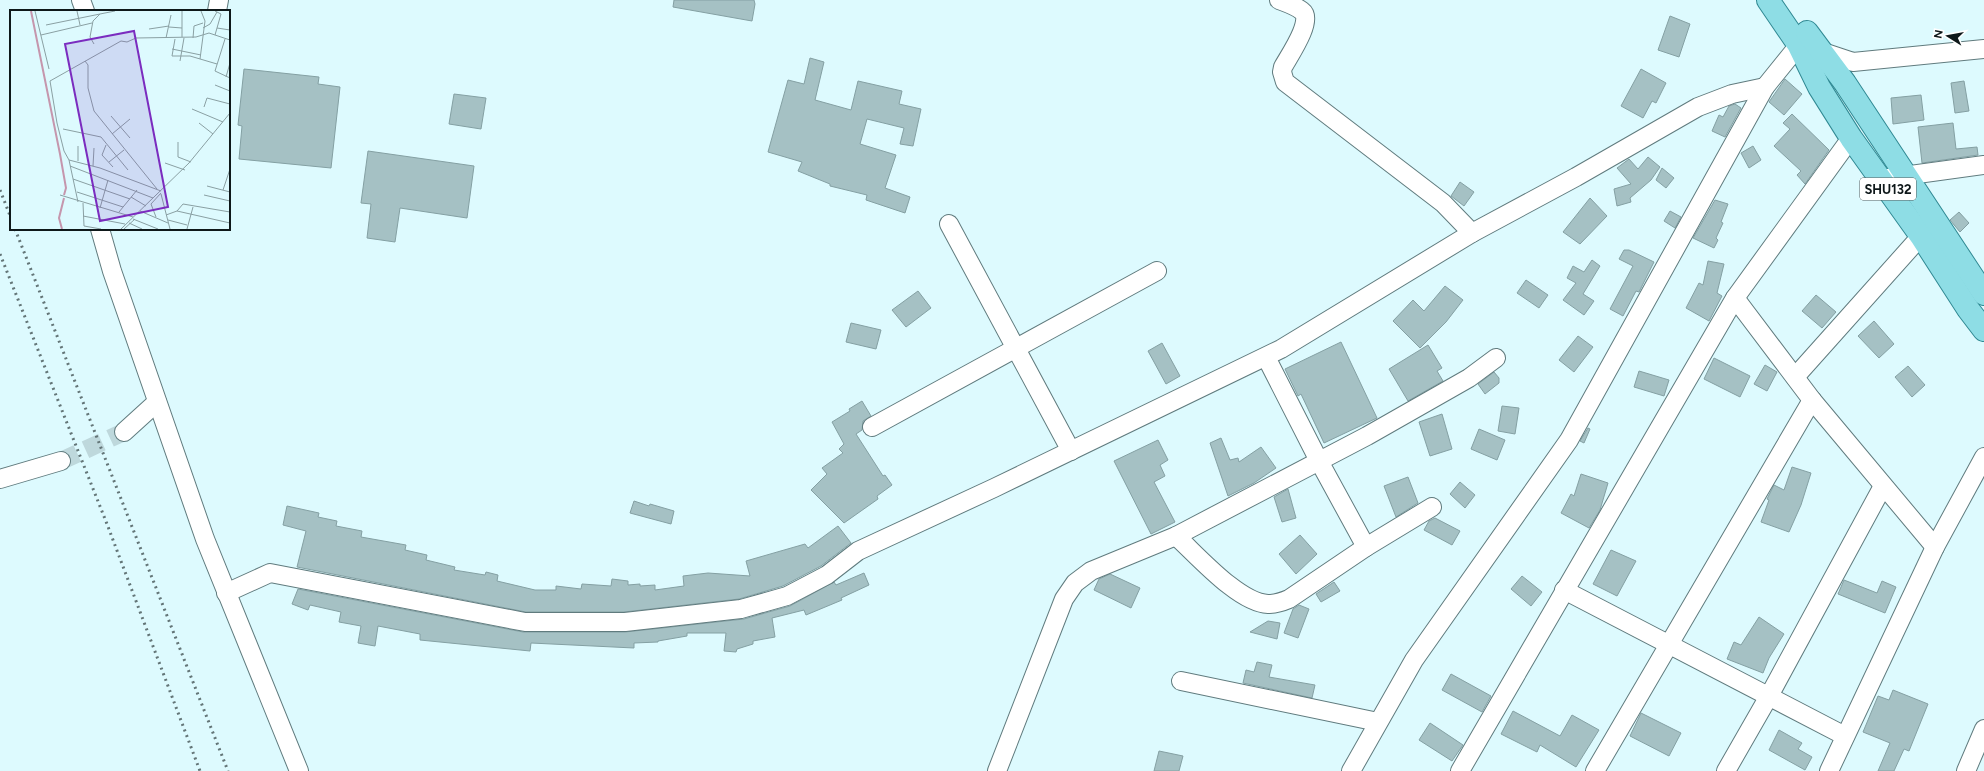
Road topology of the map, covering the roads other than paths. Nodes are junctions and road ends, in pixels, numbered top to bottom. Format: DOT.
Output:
graph roads {
  1 [pos="81,0"];
  2 [pos="219,0"];
  3 [pos="1279,0"];
  4 [pos="1768,0"];
  5 [pos="1786,0"];
  6 [pos="85,10"];
  7 [pos="217,10"];
  8 [pos="1804,36"];
  9 [pos="1984,49"];
  10 [pos="1822,51"];
  11 [pos="1765,87"];
  12 [pos="1851,138"];
  13 [pos="1984,165"];
  14 [pos="1906,175"];
  15 [pos="1881,179"];
  16 [pos="949,224"];
  17 [pos="100,230"];
  18 [pos="1472,233"];
  19 [pos="1921,236"];
  20 [pos="1157,271"];
  21 [pos="1983,289"];
  22 [pos="1735,298"];
  23 [pos="1968,309"];
  24 [pos="1984,330"];
  25 [pos="1016,348"];
  26 [pos="1266,357"];
  27 [pos="1496,358"];
  28 [pos="1795,377"];
  29 [pos="1812,400"];
  30 [pos="158,402"];
  31 [pos="872,427"];
  32 [pos="124,432"];
  33 [pos="1070,451"];
  34 [pos="1984,457"];
  35 [pos="61,461"];
  36 [pos="1319,461"];
  37 [pos="0,479"];
  38 [pos="1883,486"];
  39 [pos="1432,507"];
  40 [pos="1176,536"];
  41 [pos="1366,547"];
  42 [pos="1935,547"];
  43 [pos="1564,590"];
  44 [pos="226,593"];
  45 [pos="1669,645"];
  46 [pos="1181,681"];
  47 [pos="1769,696"];
  48 [pos="1378,722"];
  49 [pos="1984,729"];
  50 [pos="1845,736"];
  51 [pos="299,771"];
  52 [pos="998,771"];
  53 [pos="1351,771"];
  54 [pos="1460,771"];
  55 [pos="1595,771"];
  56 [pos="1726,771"];
  57 [pos="1829,771"];
  58 [pos="1966,771"];
  1 -- 6 [label="street"];
  2 -- 7 [label="street"];
  3 -- 18 [label="street"];
  4 -- 8 [label="main road, SHU132"];
  5 -- 8 [label="main road, SHU132"];
  8 -- 10 [label="main road"];
  8 -- 11 [label="street"];
  8 -- 12 [label="main road, SHU132"];
  9 -- 10 [label="street"];
  10 -- 14 [label="main road"];
  11 -- 18 [label="street"];
  11 -- 48 [label="street"];
  12 -- 15 [label="main road, SHU132"];
  12 -- 22 [label="street"];
  13 -- 14 [label="street"];
  14 -- 15 [label="street"];
  14 -- 21 [label="main road"];
  15 -- 19 [label="main road, SHU132"];
  16 -- 25 [label="street"];
  17 -- 30 [label="street"];
  18 -- 26 [label="street"];
  19 -- 23 [label="main road, SHU132"];
  19 -- 28 [label="street"];
  20 -- 25 [label="street"];
  21 -- 23 [label="street"];
  22 -- 28 [label="street"];
  22 -- 43 [label="street"];
  23 -- 24 [label="main road, SHU132"];
  25 -- 31 [label="street"];
  25 -- 33 [label="street"];
  26 -- 33 [label="street"];
  26 -- 36 [label="street"];
  27 -- 36 [label="street"];
  28 -- 29 [label="street"];
  29 -- 38 [label="street"];
  29 -- 45 [label="street"];
  30 -- 32 [label="street"];
  30 -- 44 [label="street"];
  33 -- 44 [label="street"];
  34 -- 42 [label="street"];
  35 -- 37 [label="street"];
  36 -- 40 [label="street"];
  36 -- 41 [label="street"];
  38 -- 42 [label="street"];
  38 -- 47 [label="street"];
  39 -- 41 [label="street"];
  40 -- 41 [label="street"];
  40 -- 52 [label="street"];
  42 -- 50 [label="street"];
  43 -- 45 [label="street"];
  43 -- 54 [label="street"];
  44 -- 51 [label="street"];
  45 -- 47 [label="street"];
  45 -- 55 [label="street"];
  46 -- 48 [label="street"];
  47 -- 50 [label="street"];
  47 -- 56 [label="street"];
  48 -- 53 [label="street"];
  49 -- 58 [label="street"];
  50 -- 57 [label="street"];
}
